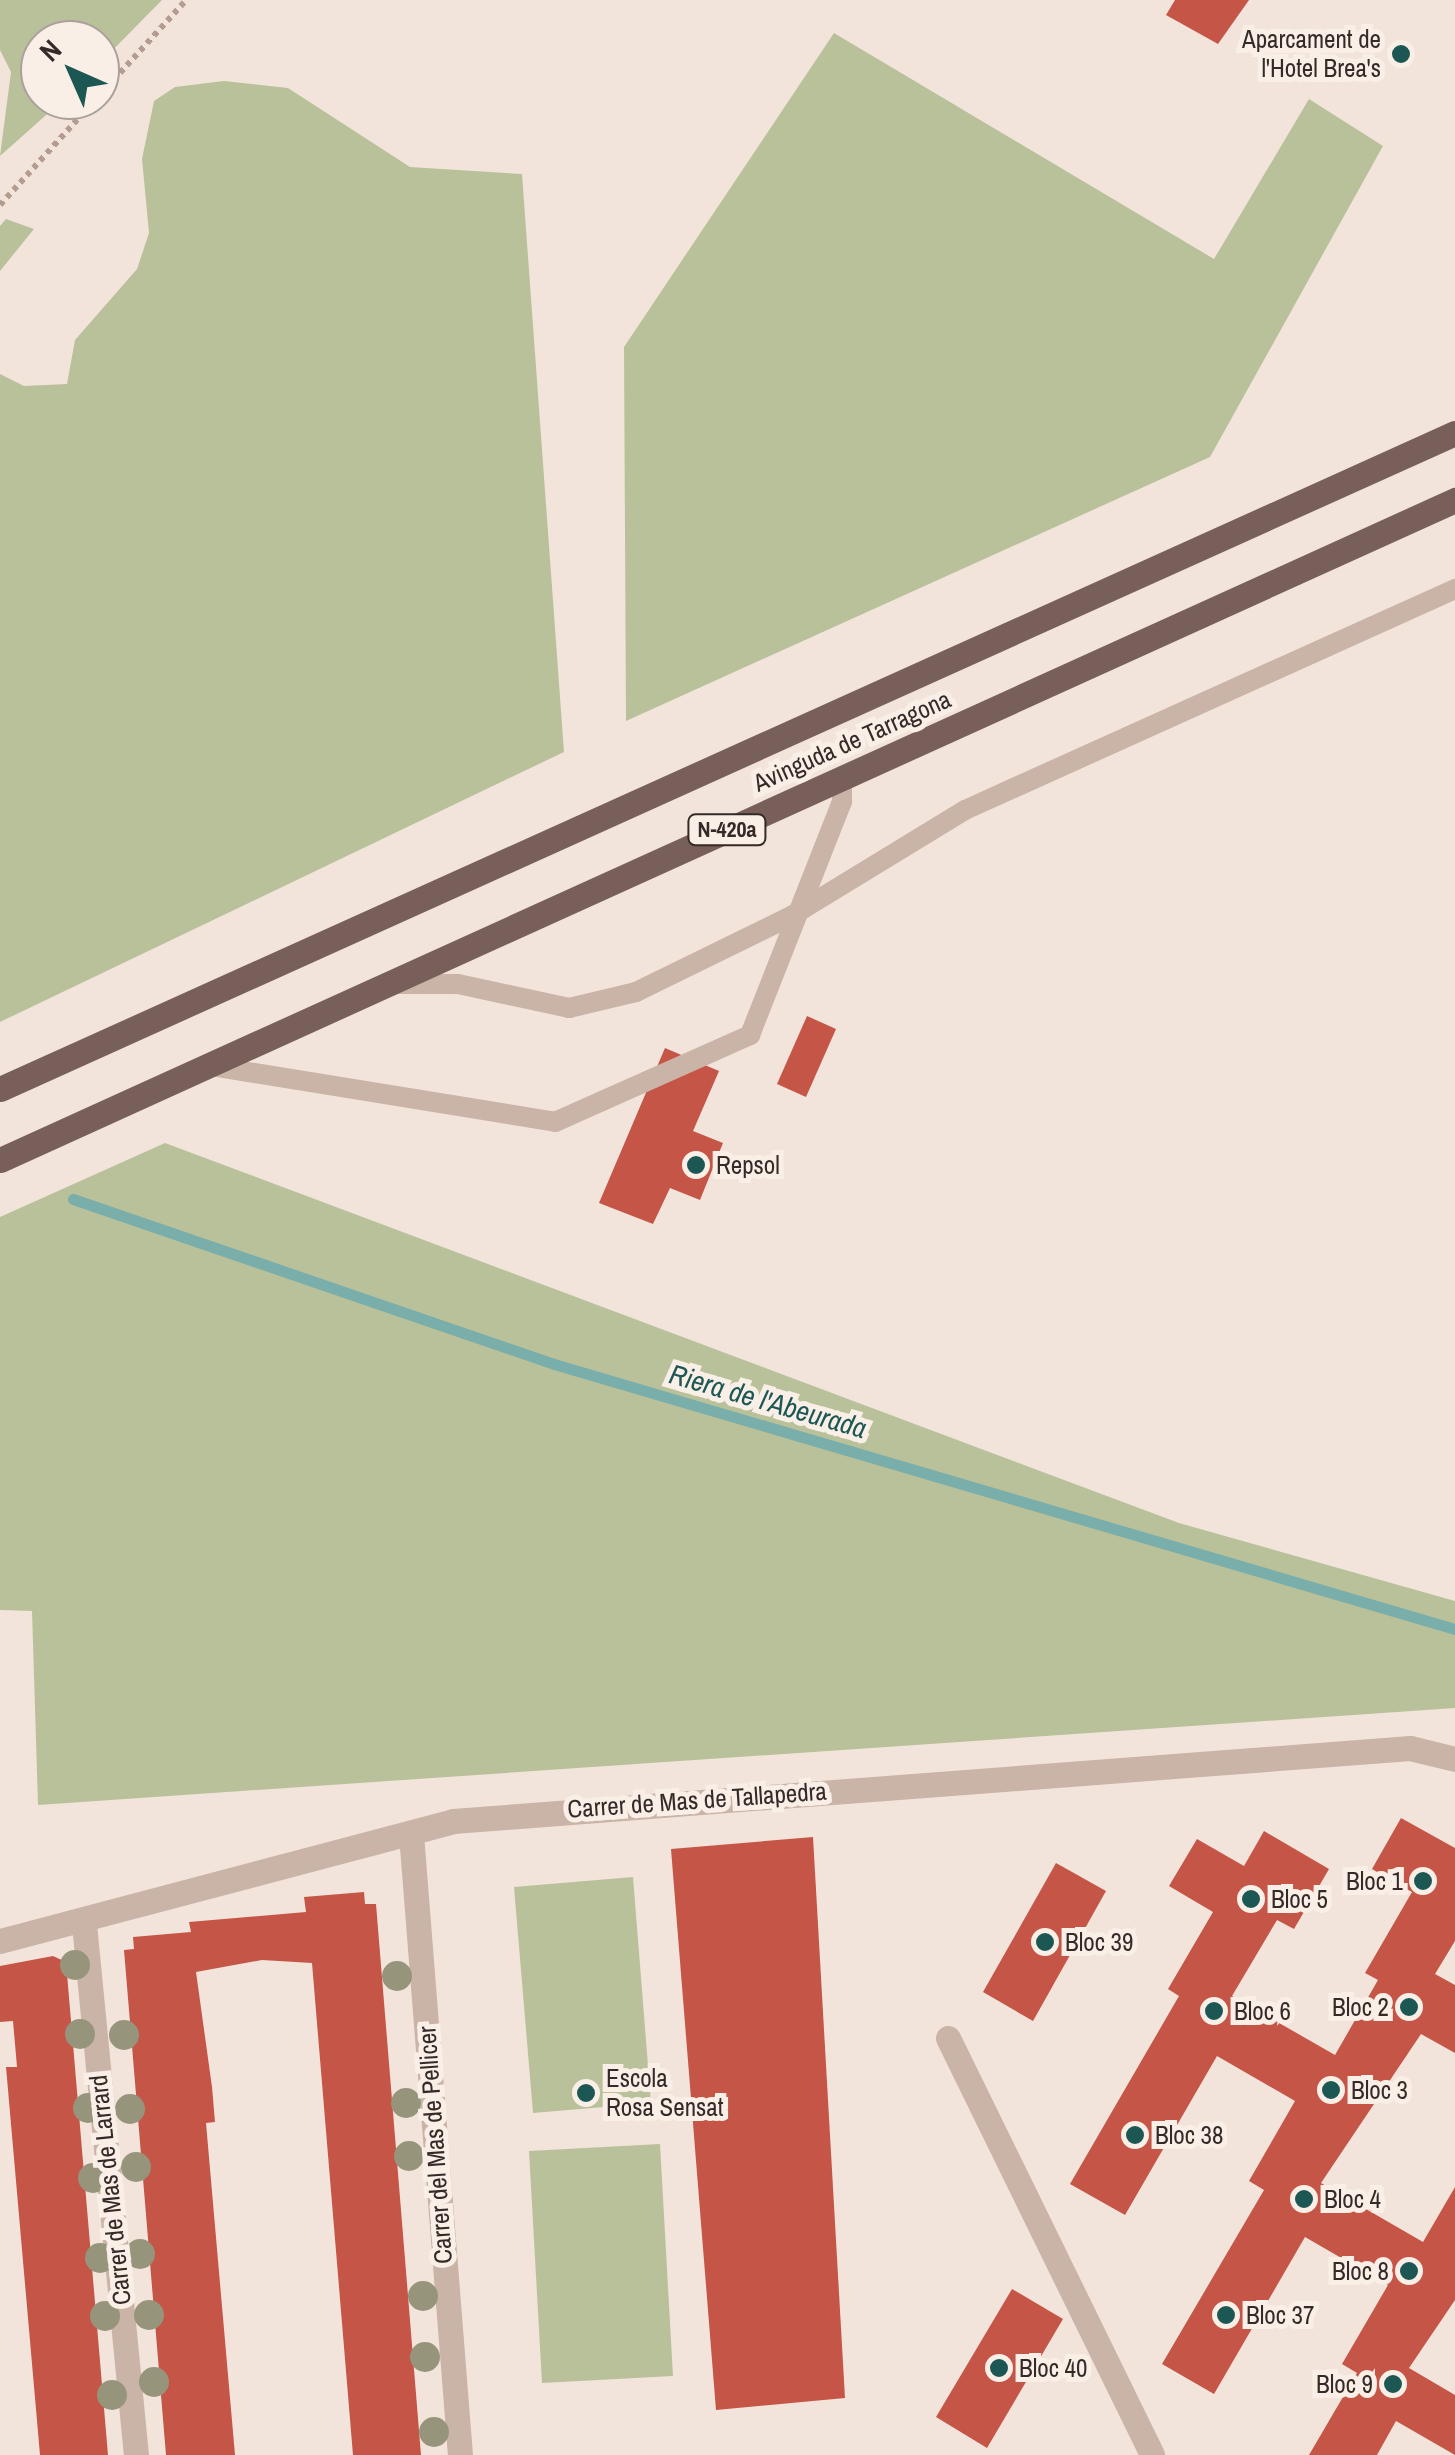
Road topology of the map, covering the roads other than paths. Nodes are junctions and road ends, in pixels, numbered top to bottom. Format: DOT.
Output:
graph roads {
  1 [pos="1455,433"];
  2 [pos="1455,500"];
  3 [pos="1455,588"];
  4 [pos="842,778"];
  5 [pos="793,914"];
  6 [pos="383,984"];
  7 [pos="204,1065"];
  8 [pos="0,1089"];
  9 [pos="0,1160"];
  10 [pos="1455,1758"];
  11 [pos="411,1834"];
  12 [pos="84,1924"];
  13 [pos="0,1941"];
  14 [pos="948,2038"];
  15 [pos="136,2455"];
  16 [pos="460,2455"];
  17 [pos="1152,2455"];
  1 -- 8 [label="main road, Avinguda de Tarragona / N-420a"];
  2 -- 4 [label="main road, Avinguda de Tarragona / N-420a"];
  3 -- 5 [label="lane"];
  4 -- 5 [label="lane"];
  4 -- 6 [label="main road, Avinguda de Tarragona / N-420a"];
  5 -- 6 [label="lane"];
  5 -- 7 [label="lane"];
  6 -- 7 [label="main road, Avinguda de Tarragona / N-420a"];
  7 -- 9 [label="main road, Avinguda de Tarragona / N-420a"];
  10 -- 11 [label="street, Carrer de Mas de Tallapedra"];
  11 -- 12 [label="street, Carrer de Mas de Tallapedra"];
  11 -- 16 [label="street, Carrer del Mas de Pellicer"];
  12 -- 13 [label="street, Carrer de Mas de Tallapedra"];
  12 -- 15 [label="street, Carrer de Mas de Larrard"];
  14 -- 17 [label="street"];
}
